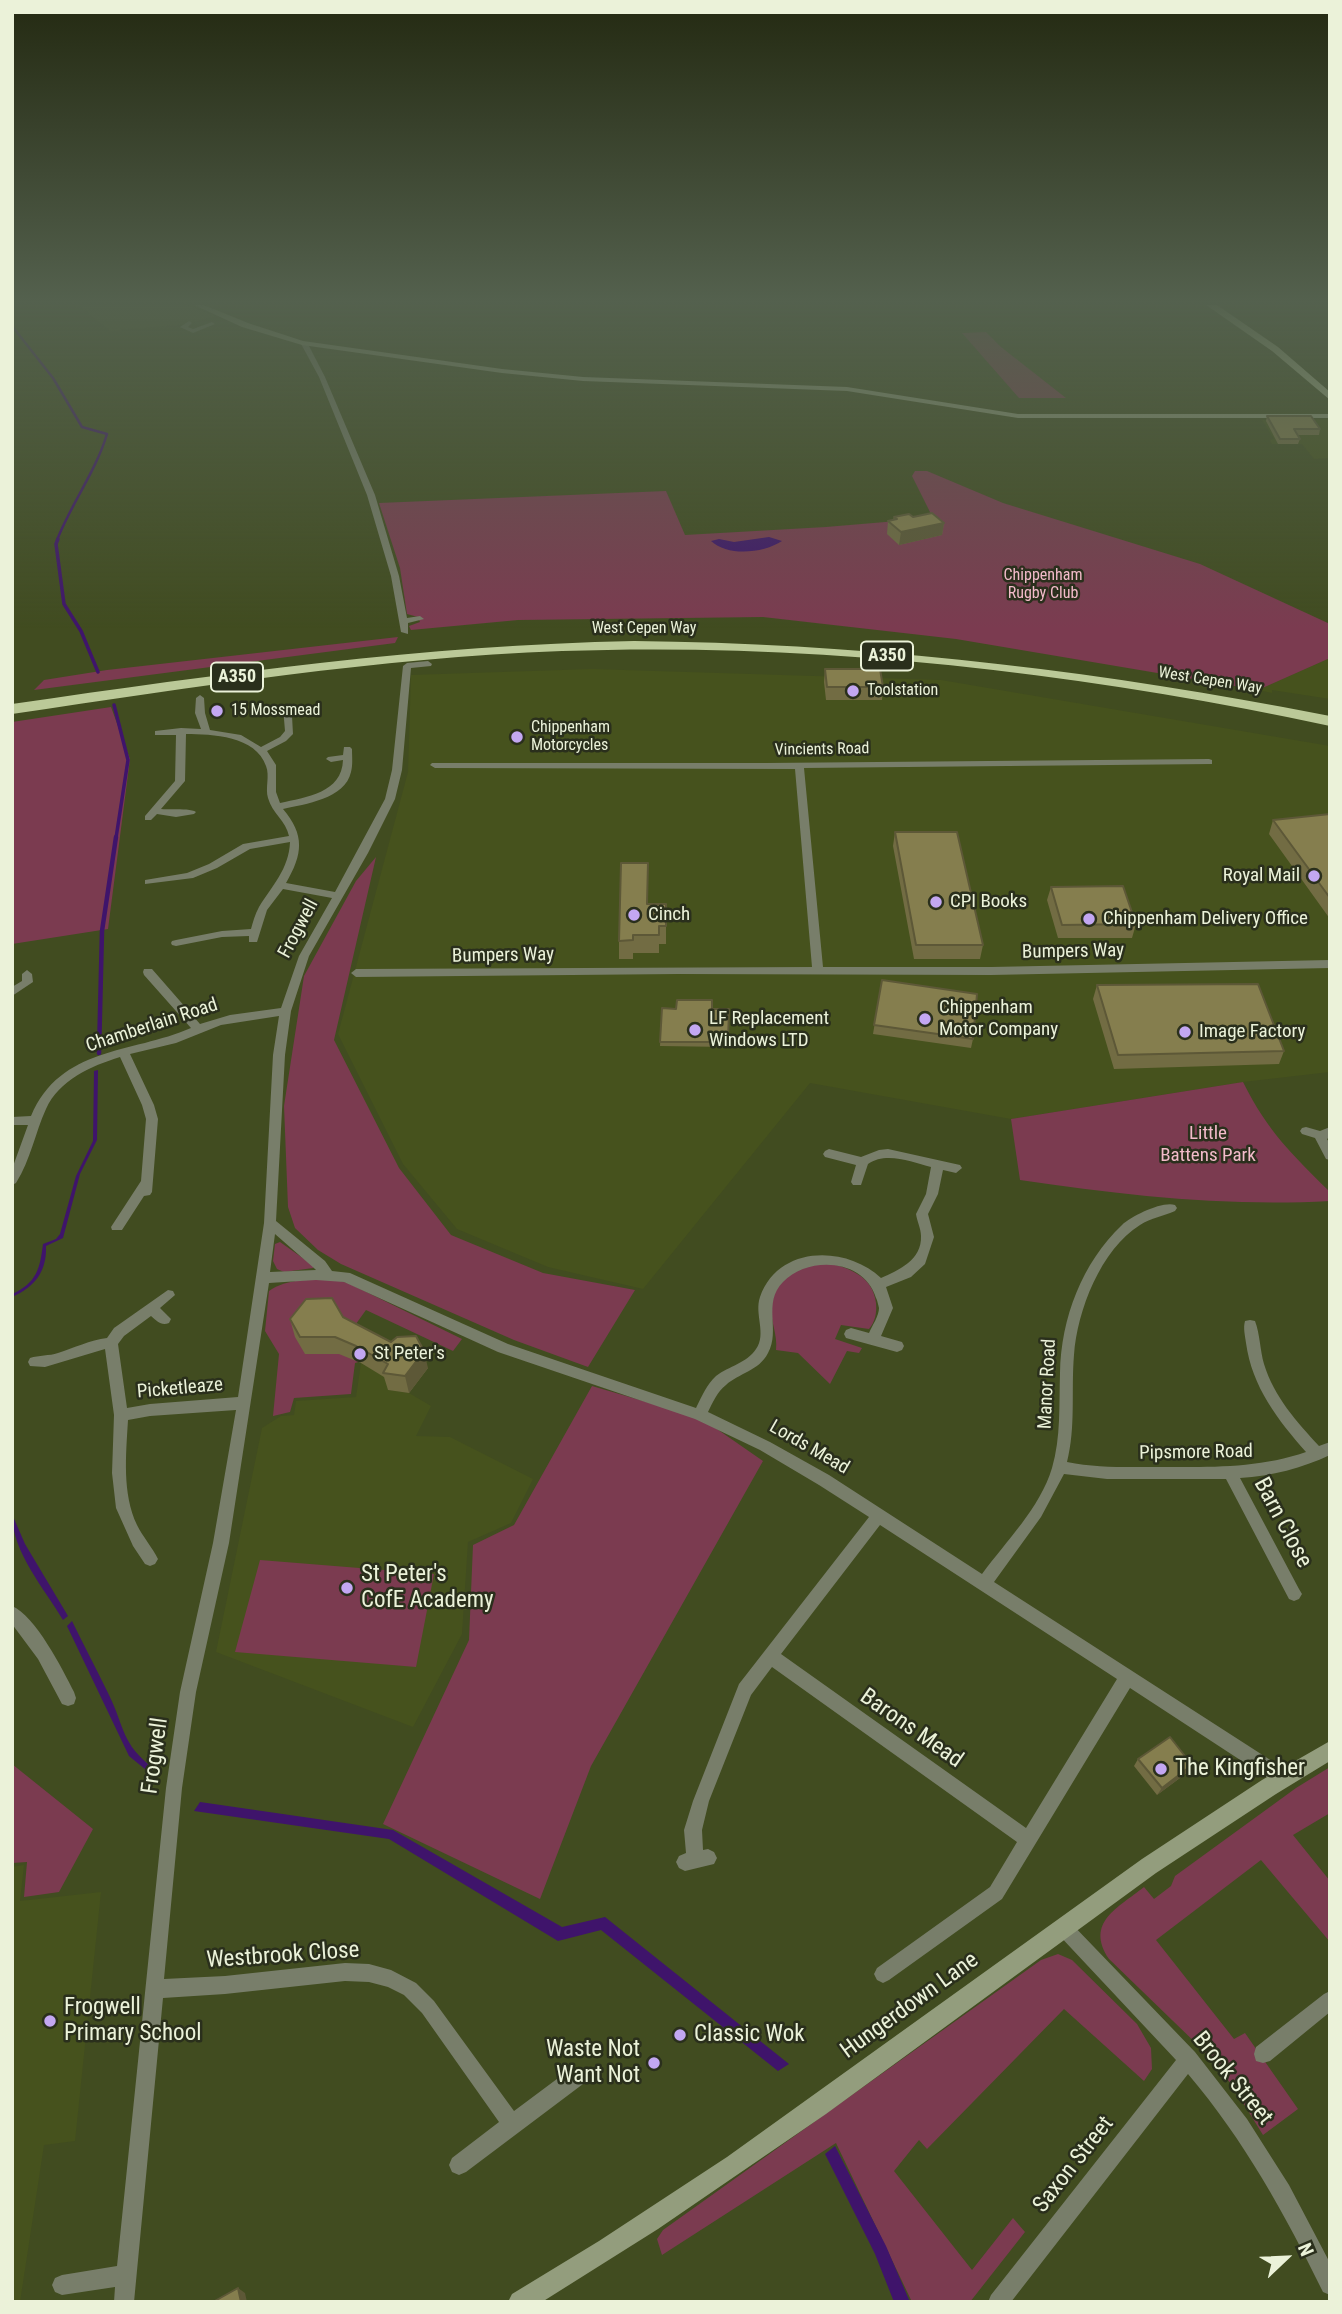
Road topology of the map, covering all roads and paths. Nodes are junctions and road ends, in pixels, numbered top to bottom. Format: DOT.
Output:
graph roads {
  1 [pos="337,413"];
  2 [pos="1000,413"];
  3 [pos="1330,416"];
  4 [pos="420,620"];
  5 [pos="402,621"];
  6 [pos="405,632"];
  7 [pos="428,664"];
  8 [pos="201,698"];
  9 [pos="12,709"];
  10 [pos="1275,709"];
  11 [pos="305,711"];
  12 [pos="1330,712"];
  13 [pos="1330,721"];
  14 [pos="206,731"];
  15 [pos="181,732"];
  16 [pos="158,733"];
  17 [pos="260,751"];
  18 [pos="331,759"];
  19 [pos="1209,762"];
  20 [pos="435,765"];
  21 [pos="799,766"];
  22 [pos="277,807"];
  23 [pos="191,812"];
  24 [pos="294,838"];
  25 [pos="149,882"];
  26 [pos="280,885"];
  27 [pos="338,896"];
  28 [pos="176,943"];
  29 [pos="1330,964"];
  30 [pos="818,970"];
  31 [pos="148,971"];
  32 [pos="356,974"];
  33 [pos="31,979"];
  34 [pos="12,992"];
  35 [pos="285,1012"];
  36 [pos="198,1029"];
  37 [pos="123,1052"];
  38 [pos="37,1120"];
  39 [pos="12,1121"];
  40 [pos="1306,1131"];
  41 [pos="1325,1133"];
  42 [pos="829,1154"];
  43 [pos="1330,1156"];
  44 [pos="863,1162"];
  45 [pos="938,1164"];
  46 [pos="956,1168"];
  47 [pos="12,1180"];
  48 [pos="857,1182"];
  49 [pos="146,1187"];
  50 [pos="1171,1208"];
  51 [pos="270,1223"];
  52 [pos="117,1227"];
  53 [pos="328,1275"];
  54 [pos="262,1278"];
  55 [pos="879,1284"];
  56 [pos="168,1295"];
  57 [pos="151,1308"];
  58 [pos="164,1319"];
  59 [pos="1250,1325"];
  60 [pos="850,1334"];
  61 [pos="873,1340"];
  62 [pos="111,1343"];
  63 [pos="897,1346"];
  64 [pos="35,1362"];
  65 [pos="244,1403"];
  66 [pos="121,1415"];
  67 [pos="700,1415"];
  68 [pos="1324,1451"];
  69 [pos="1059,1467"];
  70 [pos="1230,1473"];
  71 [pos="879,1515"];
  72 [pos="150,1559"];
  73 [pos="983,1584"];
  74 [pos="1294,1594"];
  75 [pos="12,1613"];
  76 [pos="770,1656"];
  77 [pos="1127,1678"];
  78 [pos="68,1698"];
  79 [pos="1330,1750"];
  80 [pos="1283,1778"];
  81 [pos="1027,1839"];
  82 [pos="696,1860"];
  83 [pos="1063,1927"];
  84 [pos="883,1974"];
  85 [pos="155,1989"];
  86 [pos="1330,2000"];
  87 [pos="1263,2054"];
  88 [pos="1188,2059"];
  89 [pos="576,2077"];
  90 [pos="512,2124"];
  91 [pos="459,2165"];
  92 [pos="126,2275"];
  93 [pos="62,2285"];
  94 [pos="1330,2285"];
  95 [pos="124,2302"];
  96 [pos="520,2302"];
  97 [pos="998,2302"];
  1 -- 5 [label="street"];
  2 -- 3 [label="street"];
  4 -- 5 [label="street"];
  5 -- 6 [label="street"];
  7 -- 27 [label="street, Frogwell"];
  8 -- 14 [label="street"];
  9 -- 10 [label="highway, West Cepen Way / A350"];
  10 -- 12 [label="highway, West Cepen Way / A350"];
  10 -- 13 [label="highway, West Cepen Way / A350"];
  11 -- 17 [label="street"];
  14 -- 15 [label="street"];
  14 -- 17 [label="street"];
  15 -- 16 [label="street"];
  15 -- 23 [label="street"];
  17 -- 22 [label="street"];
  18 -- 22 [label="street"];
  19 -- 21 [label="street, Vincients Road"];
  20 -- 21 [label="street, Vincients Road"];
  21 -- 30 [label="street"];
  22 -- 24 [label="street"];
  24 -- 25 [label="street"];
  24 -- 26 [label="street"];
  26 -- 27 [label="street"];
  26 -- 28 [label="street"];
  27 -- 35 [label="street, Frogwell"];
  29 -- 30 [label="street, Bumpers Way"];
  30 -- 32 [label="street, Bumpers Way"];
  31 -- 36 [label="street"];
  33 -- 34 [label="street"];
  35 -- 36 [label="street, Chamberlain Road"];
  35 -- 51 [label="street, Frogwell"];
  36 -- 37 [label="street, Chamberlain Road"];
  37 -- 38 [label="street, Chamberlain Road"];
  37 -- 49 [label="street"];
  38 -- 39 [label="street"];
  38 -- 47 [label="street, Chamberlain Road"];
  40 -- 41 [label="street"];
  41 -- 43 [label="street"];
  42 -- 44 [label="street"];
  44 -- 45 [label="street"];
  44 -- 48 [label="street"];
  45 -- 46 [label="street"];
  45 -- 55 [label="street"];
  49 -- 52 [label="street"];
  50 -- 69 [label="street, Manor Road"];
  51 -- 53 [label="street"];
  51 -- 54 [label="street, Frogwell"];
  53 -- 54 [label="street, Lords Mead"];
  53 -- 67 [label="street, Lords Mead"];
  54 -- 65 [label="street, Frogwell"];
  55 -- 61 [label="street"];
  55 -- 67 [label="street"];
  56 -- 57 [label="street"];
  57 -- 58 [label="street"];
  57 -- 62 [label="street"];
  59 -- 68 [label="street"];
  60 -- 61 [label="street"];
  61 -- 63 [label="street"];
  62 -- 64 [label="street"];
  62 -- 66 [label="street, Picketleaze"];
  65 -- 66 [label="street, Picketleaze"];
  65 -- 85 [label="street, Frogwell"];
  66 -- 72 [label="street, Picketleaze"];
  67 -- 71 [label="street, Lords Mead"];
  68 -- 70 [label="street, Pipsmore Road"];
  69 -- 70 [label="street, Pipsmore Road"];
  69 -- 73 [label="street, Manor Road"];
  70 -- 74 [label="street, Barn Close"];
  71 -- 73 [label="street, Lords Mead"];
  71 -- 76 [label="street"];
  73 -- 77 [label="street, Lords Mead"];
  75 -- 78 [label="street"];
  76 -- 81 [label="street, Barons Mead"];
  76 -- 82 [label="street"];
  77 -- 80 [label="street, Lords Mead"];
  77 -- 81 [label="street"];
  79 -- 80 [label="street, Hungerdown Lane"];
  80 -- 83 [label="street, Hungerdown Lane"];
  81 -- 84 [label="street"];
  83 -- 88 [label="street, Brook Street"];
  83 -- 96 [label="street, Hungerdown Lane"];
  85 -- 90 [label="street, Westbrook Close"];
  85 -- 92 [label="street, Frogwell"];
  86 -- 87 [label="street"];
  88 -- 94 [label="street, Brook Street"];
  88 -- 97 [label="street, Saxon Street"];
  89 -- 90 [label="street"];
  90 -- 91 [label="street"];
  92 -- 93 [label="street"];
  92 -- 95 [label="street, Frogwell"];
}
